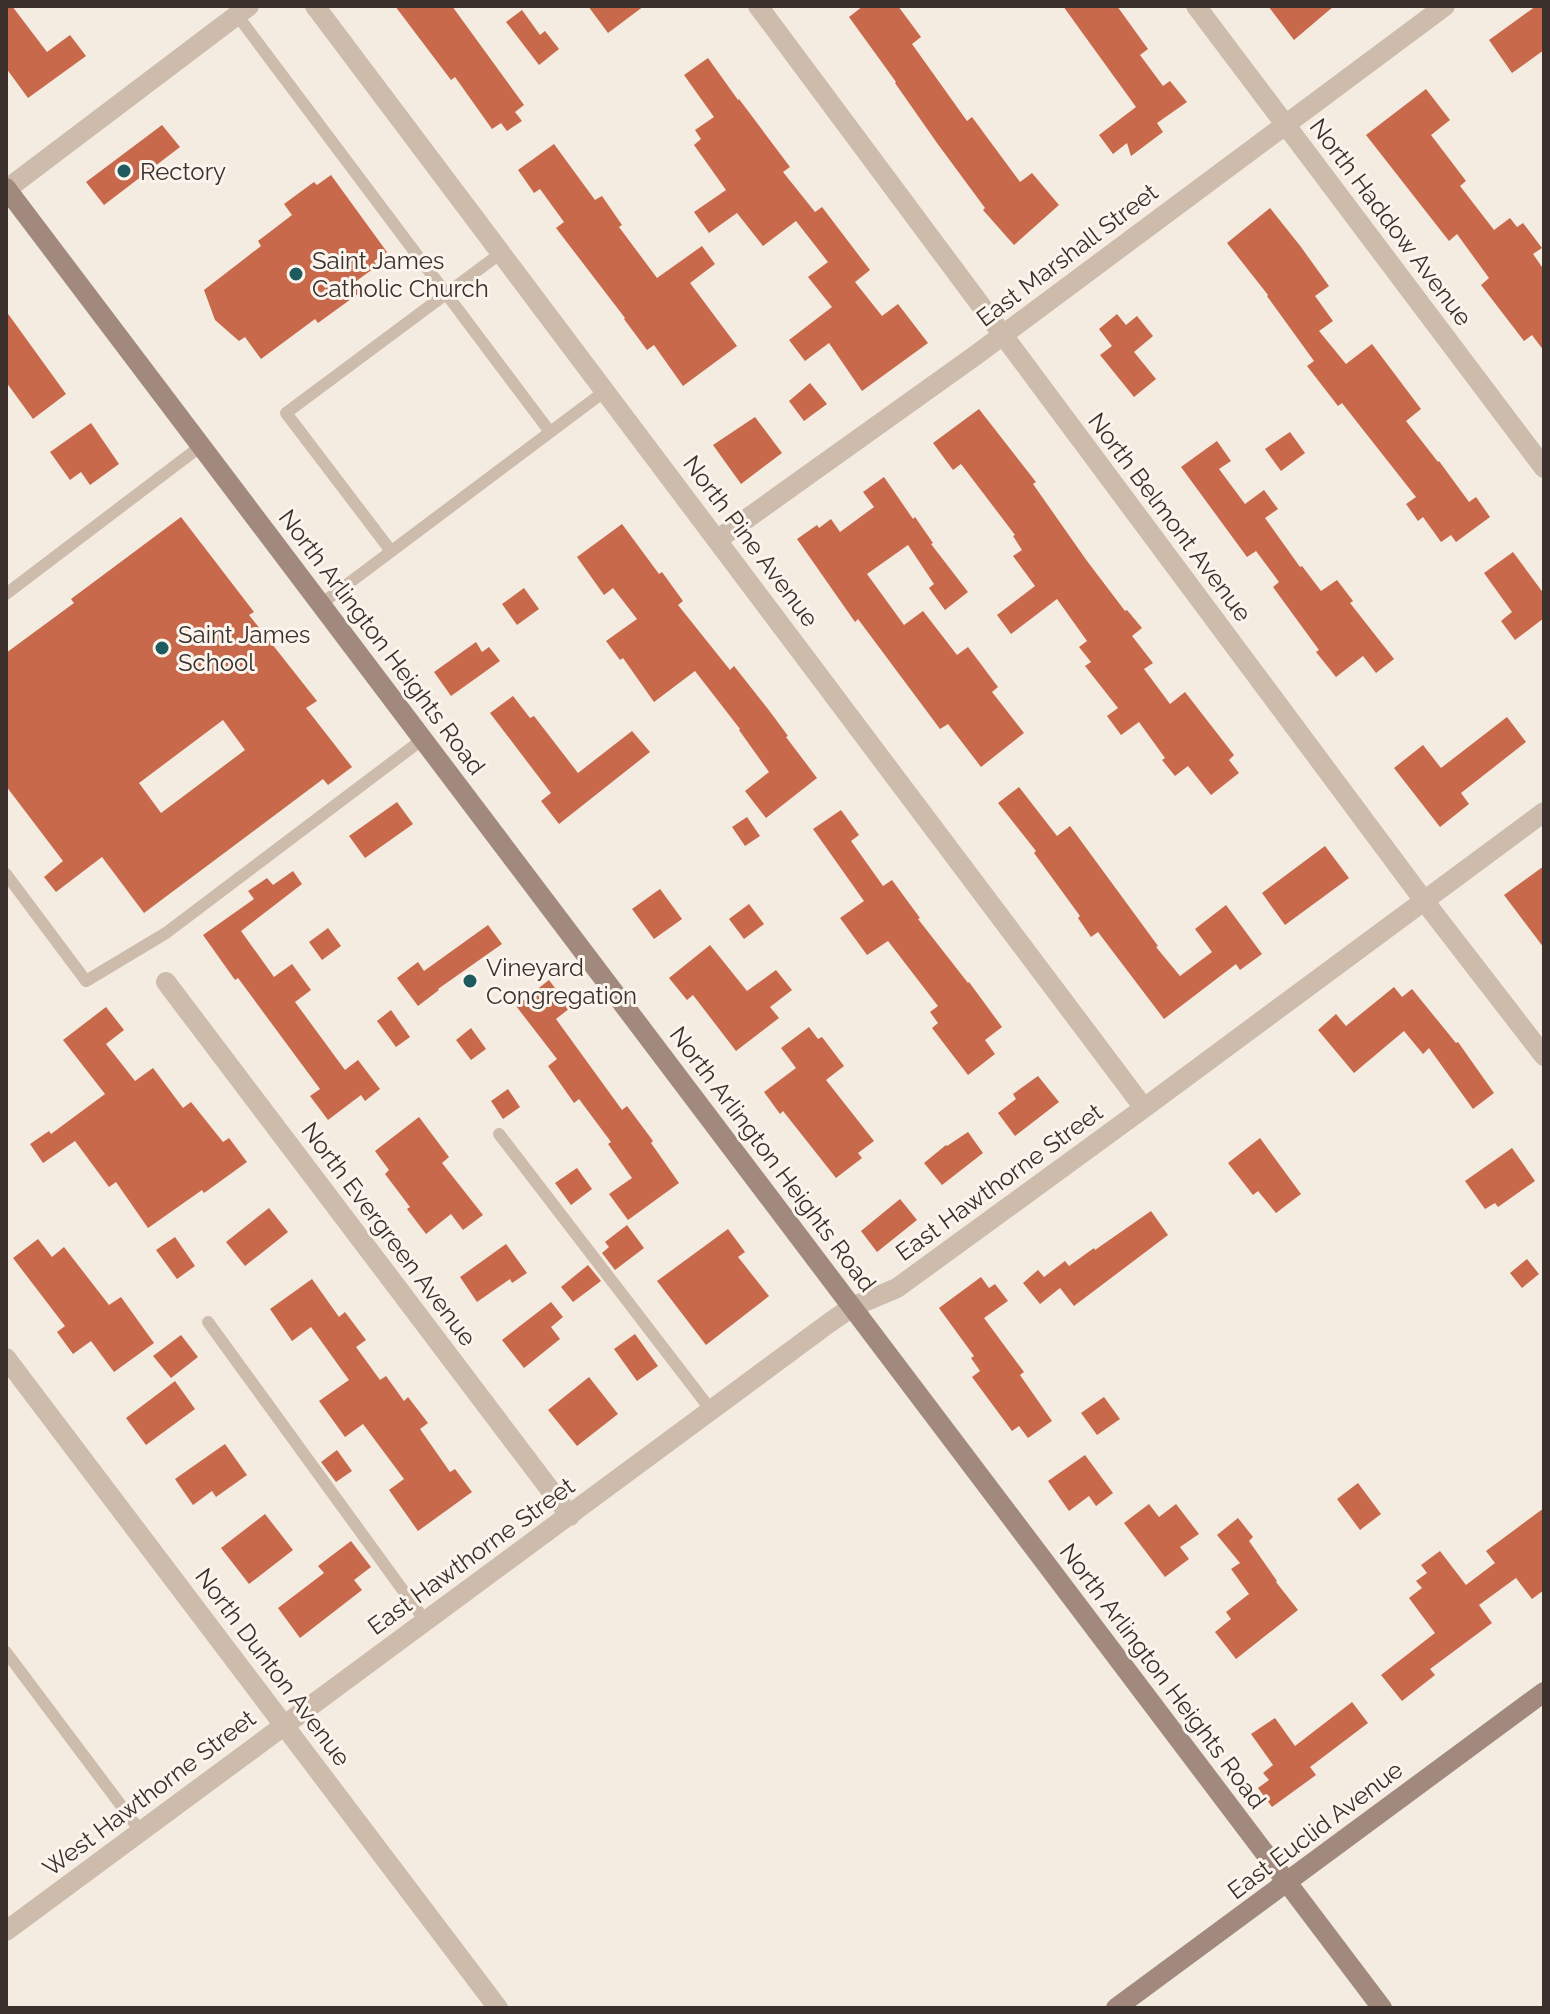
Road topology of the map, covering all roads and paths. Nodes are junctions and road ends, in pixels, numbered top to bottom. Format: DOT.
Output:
graph roads {
  1 [pos="315,6"];
  2 [pos="758,6"];
  3 [pos="1196,6"];
  4 [pos="1445,6"];
  5 [pos="243,10"];
  6 [pos="1285,124"];
  7 [pos="6,188"];
  8 [pos="501,253"];
  9 [pos="446,293"];
  10 [pos="1003,336"];
  11 [pos="605,391"];
  12 [pos="550,432"];
  13 [pos="201,446"];
  14 [pos="1544,468"];
  15 [pos="717,540"];
  16 [pos="391,551"];
  17 [pos="6,594"];
  18 [pos="321,604"];
  19 [pos="423,739"];
  20 [pos="1544,812"];
  21 [pos="6,874"];
  22 [pos="1425,902"];
  23 [pos="166,982"];
  24 [pos="1544,1056"];
  25 [pos="1144,1108"];
  26 [pos="499,1134"];
  27 [pos="852,1307"];
  28 [pos="208,1322"];
  29 [pos="6,1358"];
  30 [pos="711,1410"];
  31 [pos="570,1516"];
  32 [pos="426,1622"];
  33 [pos="6,1652"];
  34 [pos="1544,1692"];
  35 [pos="284,1725"];
  36 [pos="141,1832"];
  37 [pos="1288,1883"];
  38 [pos="6,1931"];
  39 [pos="498,2008"];
  40 [pos="1116,2008"];
  41 [pos="1382,2008"];
  1 -- 8 [label="street, North Pine Avenue"];
  2 -- 10 [label="street, North Belmont Avenue"];
  3 -- 6 [label="street, North Haddow Avenue"];
  4 -- 6 [label="street, East Marshall Street"];
  5 -- 7 [label="street"];
  5 -- 9 [label="lane"];
  6 -- 10 [label="street, East Marshall Street"];
  6 -- 14 [label="street, North Haddow Avenue"];
  7 -- 13 [label="main road, North Arlington Heights Road"];
  8 -- 9 [label="lane"];
  8 -- 11 [label="street, North Pine Avenue"];
  9 -- 12 [label="lane"];
  9 -- 16 [label="lane"];
  10 -- 15 [label="street, East Marshall Street"];
  10 -- 22 [label="street, North Belmont Avenue"];
  11 -- 12 [label="lane"];
  11 -- 15 [label="street, North Pine Avenue"];
  12 -- 16 [label="lane"];
  13 -- 17 [label="lane"];
  13 -- 18 [label="main road, North Arlington Heights Road"];
  15 -- 25 [label="street, North Pine Avenue"];
  16 -- 18 [label="lane"];
  18 -- 19 [label="main road, North Arlington Heights Road"];
  19 -- 21 [label="lane"];
  19 -- 27 [label="main road, North Arlington Heights Road"];
  20 -- 22 [label="street, East Hawthorne Street"];
  22 -- 24 [label="street, North Belmont Avenue"];
  22 -- 25 [label="street, East Hawthorne Street"];
  23 -- 31 [label="street, North Evergreen Avenue"];
  25 -- 27 [label="street, East Hawthorne Street"];
  26 -- 30 [label="lane"];
  27 -- 30 [label="street, East Hawthorne Street"];
  27 -- 37 [label="main road, North Arlington Heights Road"];
  28 -- 32 [label="lane"];
  29 -- 35 [label="street, North Dunton Avenue"];
  30 -- 31 [label="street, East Hawthorne Street"];
  31 -- 32 [label="street, East Hawthorne Street"];
  32 -- 35 [label="street, East Hawthorne Street"];
  33 -- 36 [label="lane"];
  34 -- 37 [label="main road, East Euclid Avenue"];
  35 -- 36 [label="street, West Hawthorne Street"];
  35 -- 39 [label="street, North Dunton Avenue"];
  36 -- 38 [label="street, West Hawthorne Street"];
  37 -- 40 [label="main road, East Euclid Avenue"];
  37 -- 41 [label="main road, North Arlington Heights Road"];
}
